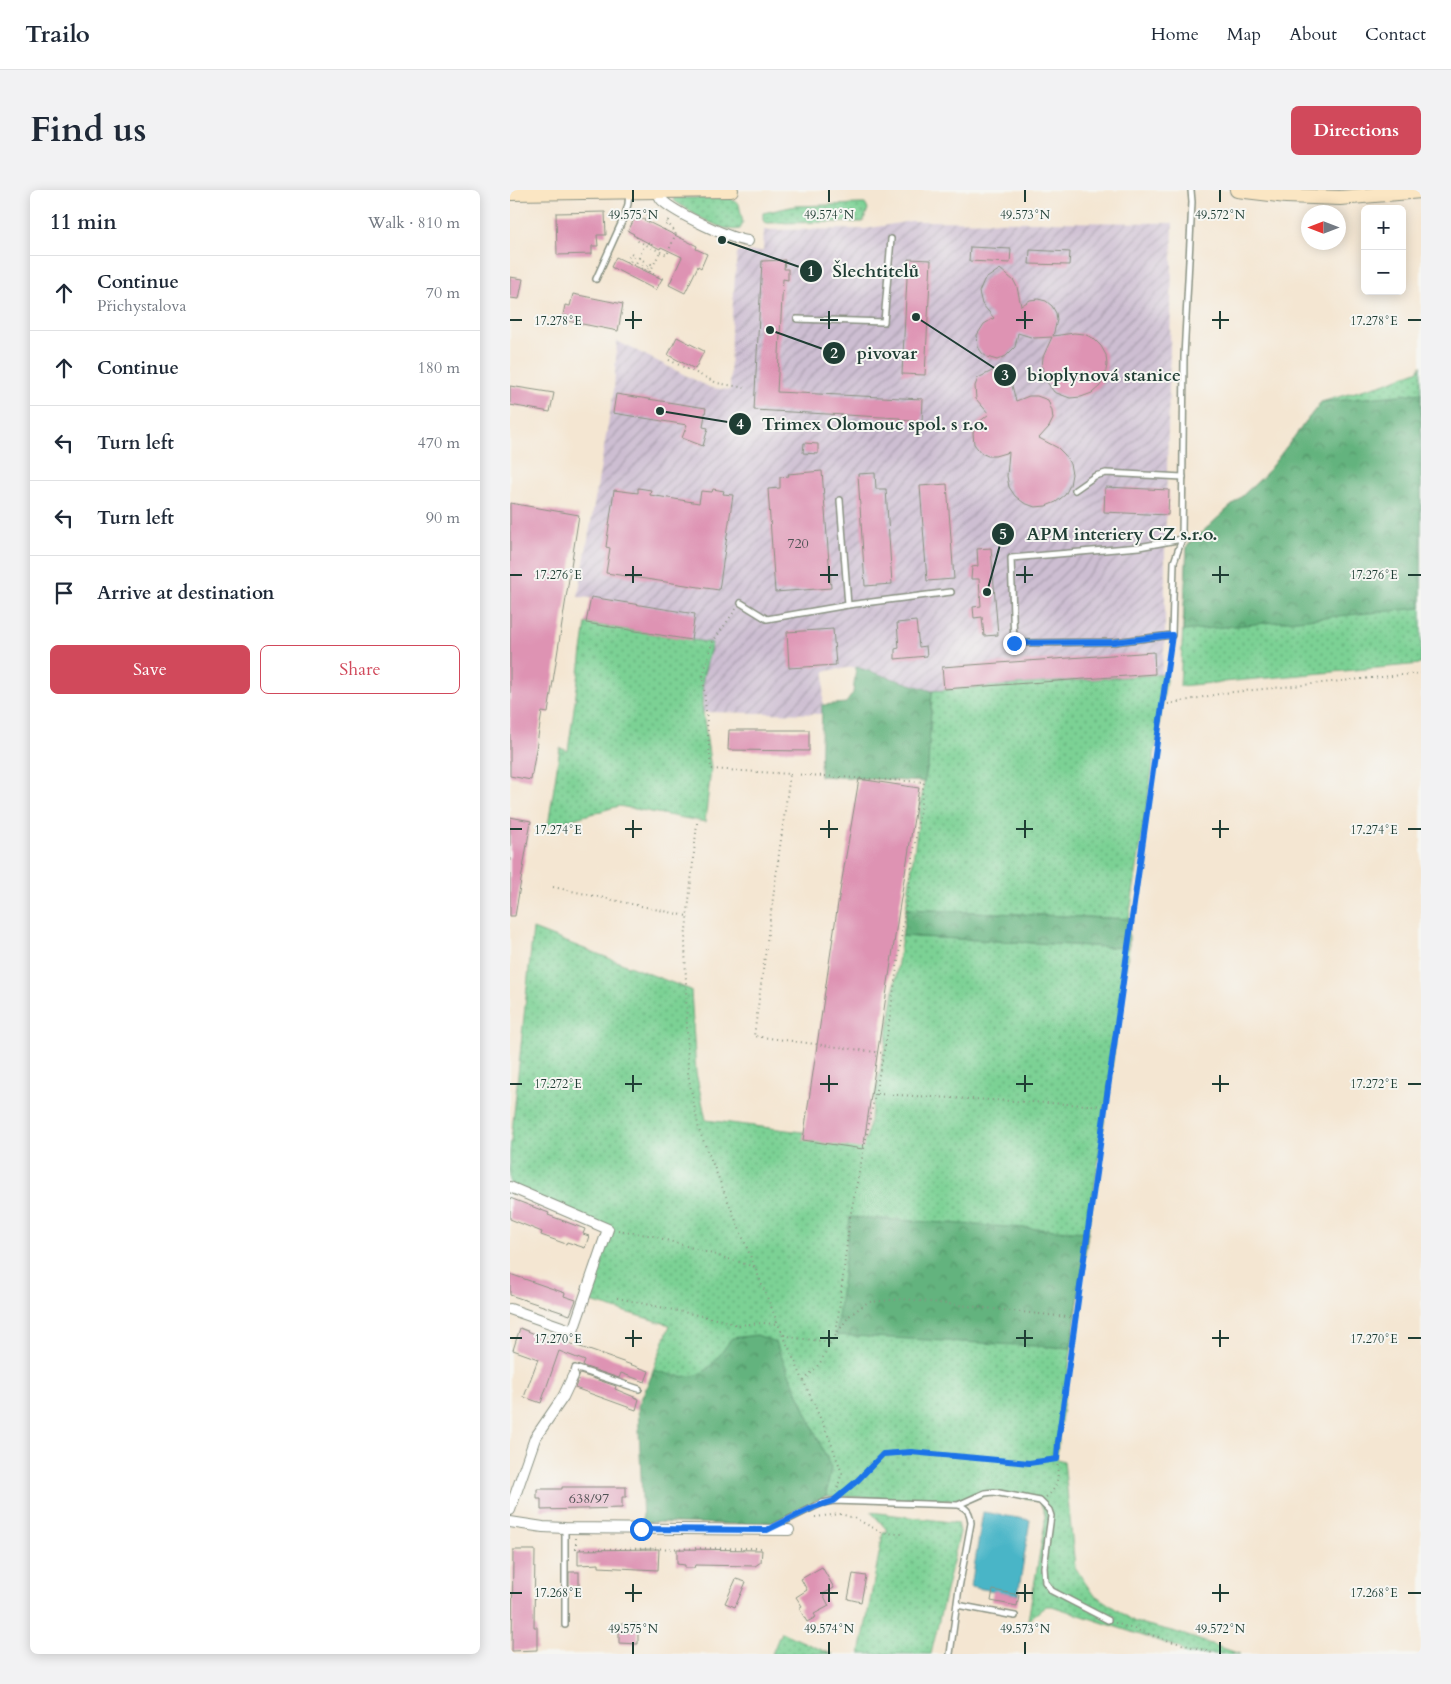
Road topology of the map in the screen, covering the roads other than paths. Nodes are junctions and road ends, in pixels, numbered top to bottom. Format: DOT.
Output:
graph roads {
  1 [pos="681,190"];
  2 [pos="731,190"];
  3 [pos="1191,190"];
  4 [pos="1236,190"];
  5 [pos="1421,191"];
  6 [pos="658,192"];
  7 [pos="629,193"];
  8 [pos="510,194"];
  9 [pos="891,239"];
  10 [pos="748,241"];
  11 [pos="596,279"];
  12 [pos="797,319"];
  13 [pos="1183,477"];
  14 [pos="1075,490"];
  15 [pos="840,500"];
  16 [pos="1182,539"];
  17 [pos="951,592"];
  18 [pos="741,603"];
  19 [pos="848,605"];
  20 [pos="510,1187"];
  21 [pos="510,1309"];
  22 [pos="573,1376"];
  23 [pos="639,1389"];
  24 [pos="958,1505"];
  25 [pos="510,1510"];
  26 [pos="510,1522"];
  27 [pos="565,1528"];
  28 [pos="767,1530"];
  29 [pos="789,1530"];
  30 [pos="956,1605"];
  31 [pos="1015,1616"];
  32 [pos="1108,1620"];
  33 [pos="565,1625"];
  34 [pos="950,1654"];
  1 -- 2 [label="street"];
  1 -- 6 [label="street"];
  3 -- 13 [label="lane"];
  4 -- 5 [label="street"];
  6 -- 7 [label="street"];
  6 -- 10 [label="street"];
  7 -- 8 [label="street"];
  7 -- 11 [label="lane"];
  9 -- 12 [label="lane"];
  13 -- 14 [label="lane"];
  13 -- 16 [label="lane"];
  15 -- 19 [label="lane"];
  16 -- 16 [label="lane"];
  17 -- 19 [label="lane"];
  18 -- 19 [label="lane"];
  20 -- 21 [label="street"];
  22 -- 23 [label="lane"];
  22 -- 25 [label="street"];
  24 -- 28 [label="lane"];
  24 -- 30 [label="lane"];
  24 -- 32 [label="lane"];
  26 -- 27 [label="street"];
  27 -- 28 [label="street"];
  27 -- 33 [label="lane"];
  28 -- 29 [label="street"];
  30 -- 31 [label="lane"];
  30 -- 34 [label="lane"];
}
